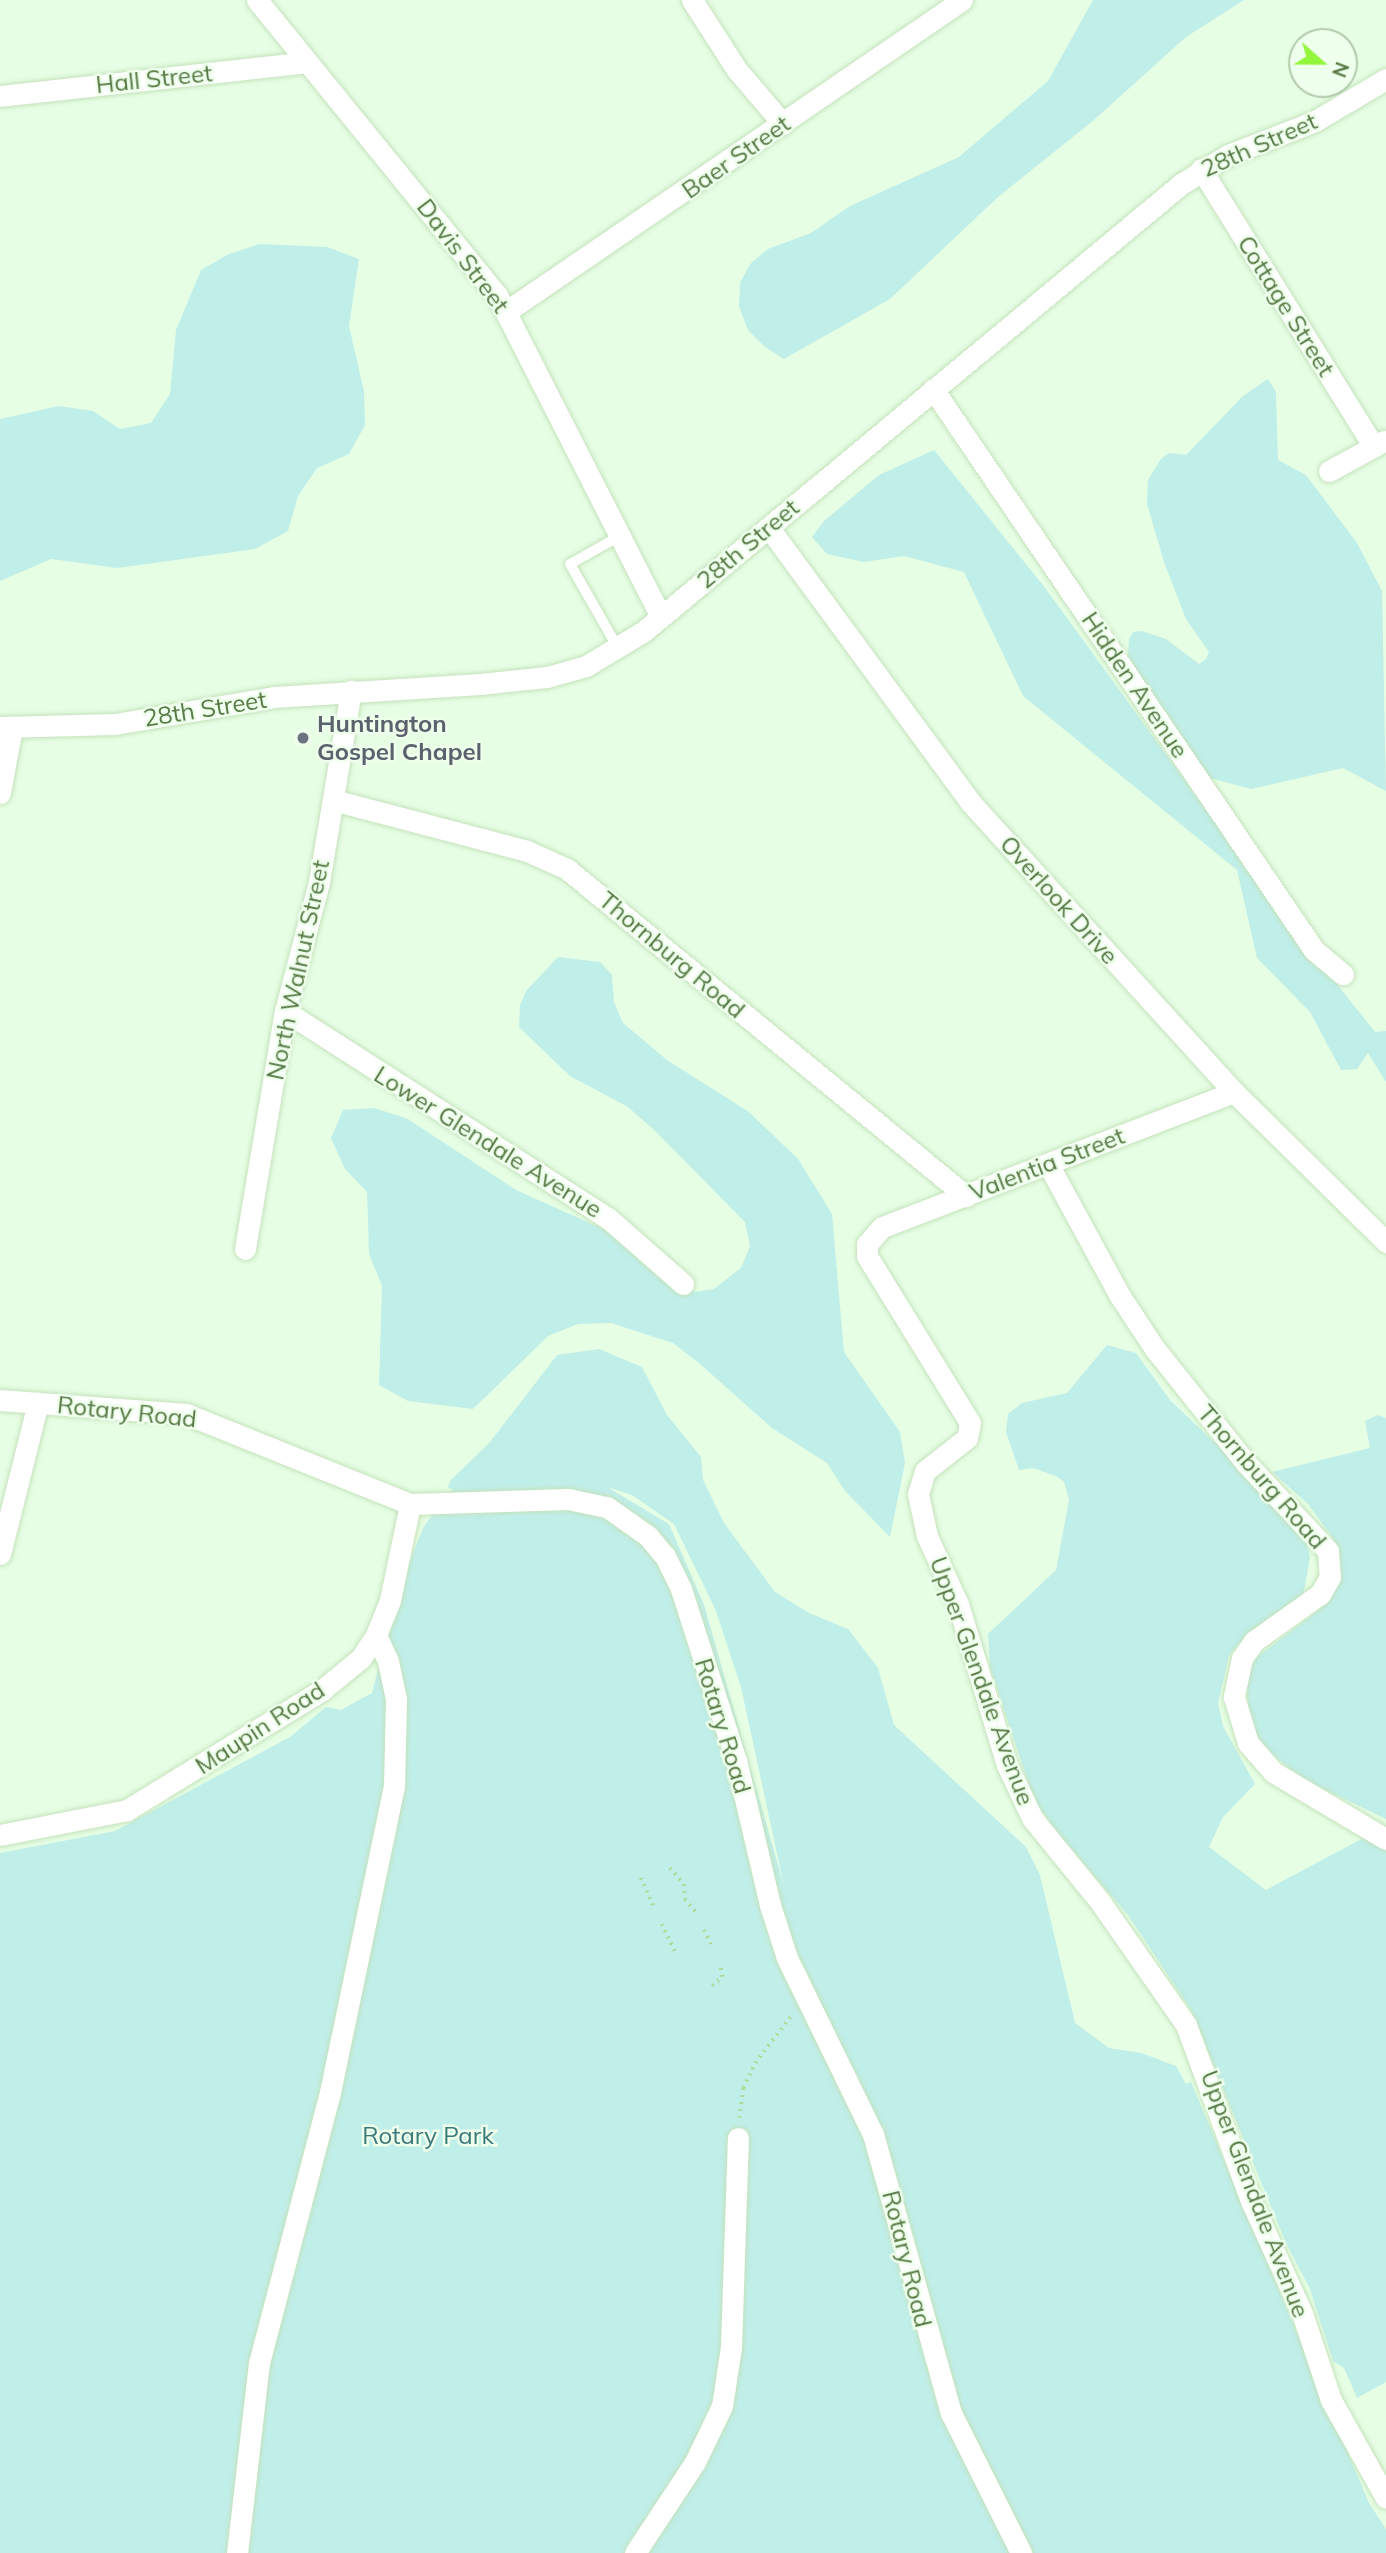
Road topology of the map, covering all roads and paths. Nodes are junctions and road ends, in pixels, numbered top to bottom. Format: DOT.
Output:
graph roads {
  1 [pos="257,0"];
  2 [pos="692,0"];
  3 [pos="962,0"];
  4 [pos="307,62"];
  5 [pos="1386,79"];
  6 [pos="0,96"];
  7 [pos="783,124"];
  8 [pos="1201,169"];
  9 [pos="507,311"];
  10 [pos="933,389"];
  11 [pos="1379,442"];
  12 [pos="1329,471"];
  13 [pos="769,528"];
  14 [pos="618,537"];
  15 [pos="661,617"];
  16 [pos="618,648"];
  17 [pos="351,691"];
  18 [pos="6,727"];
  19 [pos="0,793"];
  20 [pos="333,800"];
  21 [pos="1343,974"];
  22 [pos="285,1012"];
  23 [pos="1234,1092"];
  24 [pos="1048,1164"];
  25 [pos="966,1196"];
  26 [pos="1386,1242"];
  27 [pos="867,1244"];
  28 [pos="245,1249"];
  29 [pos="683,1284"];
  30 [pos="0,1399"];
  31 [pos="38,1402"];
  32 [pos="410,1504"];
  33 [pos="0,1554"];
  34 [pos="376,1635"];
  35 [pos="0,1835"];
  36 [pos="1386,1839"];
  37 [pos="670,1868"];
  38 [pos="641,1878"];
  39 [pos="654,1907"];
  40 [pos="696,1912"];
  41 [pos="662,1924"];
  42 [pos="704,1930"];
  43 [pos="713,1948"];
  44 [pos="675,1952"];
  45 [pos="720,1965"];
  46 [pos="712,1986"];
  47 [pos="794,2014"];
  48 [pos="739,2108"];
  49 [pos="738,2138"];
  50 [pos="1386,2498"];
  51 [pos="237,2553"];
  52 [pos="635,2553"];
  53 [pos="1021,2553"];
  1 -- 4 [label="street, Davis Street"];
  2 -- 7 [label="street"];
  3 -- 7 [label="street, Baer Street"];
  4 -- 6 [label="street, Hall Street"];
  4 -- 9 [label="street, Davis Street"];
  5 -- 8 [label="street, 28th Street"];
  7 -- 9 [label="street, Baer Street"];
  8 -- 10 [label="street, 28th Street"];
  8 -- 11 [label="street, Cottage Street"];
  9 -- 14 [label="street, Davis Street"];
  10 -- 13 [label="street, 28th Street"];
  10 -- 21 [label="street, Hidden Avenue"];
  11 -- 12 [label="street"];
  13 -- 15 [label="street, 28th Street"];
  13 -- 23 [label="street, Overlook Drive"];
  14 -- 15 [label="street, Davis Street"];
  14 -- 16 [label="lane"];
  15 -- 16 [label="street, 28th Street"];
  16 -- 17 [label="street, 28th Street"];
  17 -- 18 [label="street, 28th Street"];
  17 -- 20 [label="street, North Walnut Street"];
  18 -- 19 [label="street"];
  20 -- 22 [label="street, North Walnut Street"];
  20 -- 25 [label="street, Thornburg Road"];
  22 -- 28 [label="street, North Walnut Street"];
  22 -- 29 [label="street, Lower Glendale Avenue"];
  23 -- 24 [label="street, Valentia Street"];
  23 -- 26 [label="street, Overlook Drive"];
  24 -- 25 [label="street, Valentia Street"];
  24 -- 36 [label="street, Thornburg Road"];
  25 -- 27 [label="street, Valentia Street"];
  27 -- 50 [label="street, Upper Glendale Avenue"];
  30 -- 31 [label="street, Rotary Road"];
  31 -- 32 [label="street, Rotary Road"];
  31 -- 33 [label="street"];
  32 -- 34 [label="street, Maupin Road"];
  32 -- 53 [label="street, Rotary Road"];
  34 -- 35 [label="street, Maupin Road"];
  34 -- 51 [label="street"];
  37 -- 40 [label="path"];
  38 -- 39 [label="path"];
  41 -- 44 [label="path"];
  42 -- 43 [label="path"];
  45 -- 46 [label="path"];
  47 -- 48 [label="path"];
  49 -- 52 [label="street"];
}
